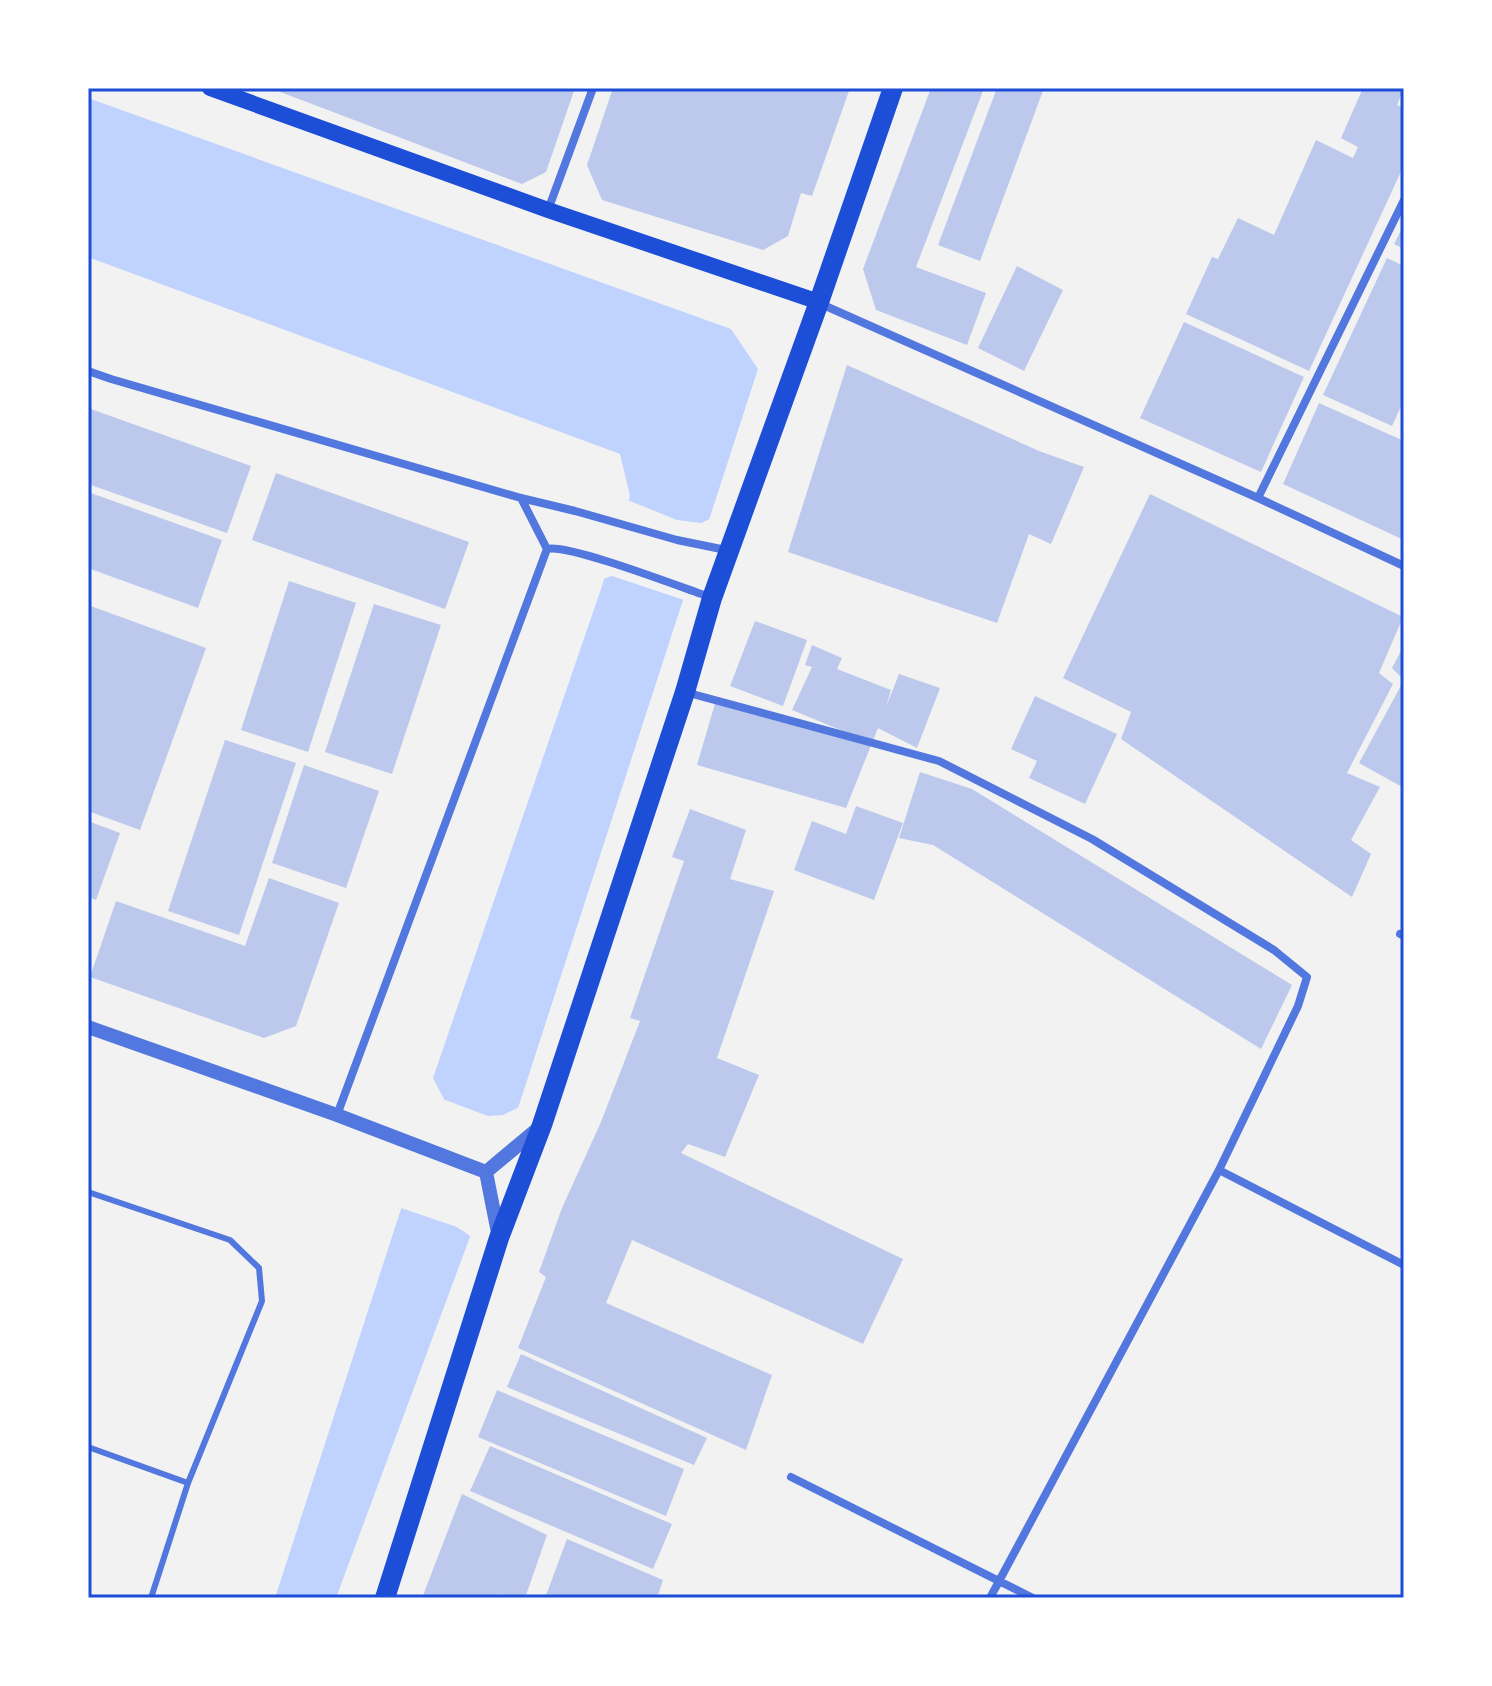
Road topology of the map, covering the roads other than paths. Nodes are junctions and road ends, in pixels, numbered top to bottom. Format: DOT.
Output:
graph roads {
  1 [pos="210,88"];
  2 [pos="593,88"];
  3 [pos="893,88"];
  4 [pos="1404,200"];
  5 [pos="548,210"];
  6 [pos="819,302"];
  7 [pos="88,371"];
  8 [pos="521,498"];
  9 [pos="1258,498"];
  10 [pos="547,549"];
  11 [pos="728,551"];
  12 [pos="1404,566"];
  13 [pos="712,598"];
  14 [pos="685,692"];
  15 [pos="88,1027"];
  16 [pos="337,1115"];
  17 [pos="542,1125"];
  18 [pos="1219,1170"];
  19 [pos="486,1172"];
  20 [pos="88,1192"];
  21 [pos="499,1238"];
  22 [pos="1404,1265"];
  23 [pos="88,1447"];
  24 [pos="791,1477"];
  25 [pos="188,1483"];
  26 [pos="999,1581"];
  27 [pos="151,1598"];
  28 [pos="385,1598"];
  29 [pos="990,1598"];
  30 [pos="1033,1598"];
  1 -- 5 [label="main road"];
  2 -- 5 [label="street"];
  3 -- 6 [label="main road"];
  4 -- 9 [label="street"];
  5 -- 6 [label="main road"];
  6 -- 9 [label="street"];
  6 -- 11 [label="main road"];
  7 -- 8 [label="street"];
  8 -- 10 [label="street"];
  8 -- 11 [label="street"];
  9 -- 12 [label="street"];
  10 -- 13 [label="street"];
  10 -- 16 [label="street"];
  11 -- 13 [label="main road"];
  13 -- 14 [label="main road"];
  14 -- 17 [label="main road"];
  14 -- 18 [label="street"];
  15 -- 16 [label="street"];
  16 -- 19 [label="street"];
  17 -- 19 [label="street"];
  17 -- 21 [label="main road"];
  18 -- 22 [label="street"];
  18 -- 26 [label="street"];
  19 -- 21 [label="street"];
  20 -- 25 [label="lane"];
  21 -- 28 [label="main road"];
  23 -- 25 [label="lane"];
  24 -- 26 [label="street"];
  25 -- 27 [label="lane"];
  26 -- 29 [label="street"];
  26 -- 30 [label="street"];
}
